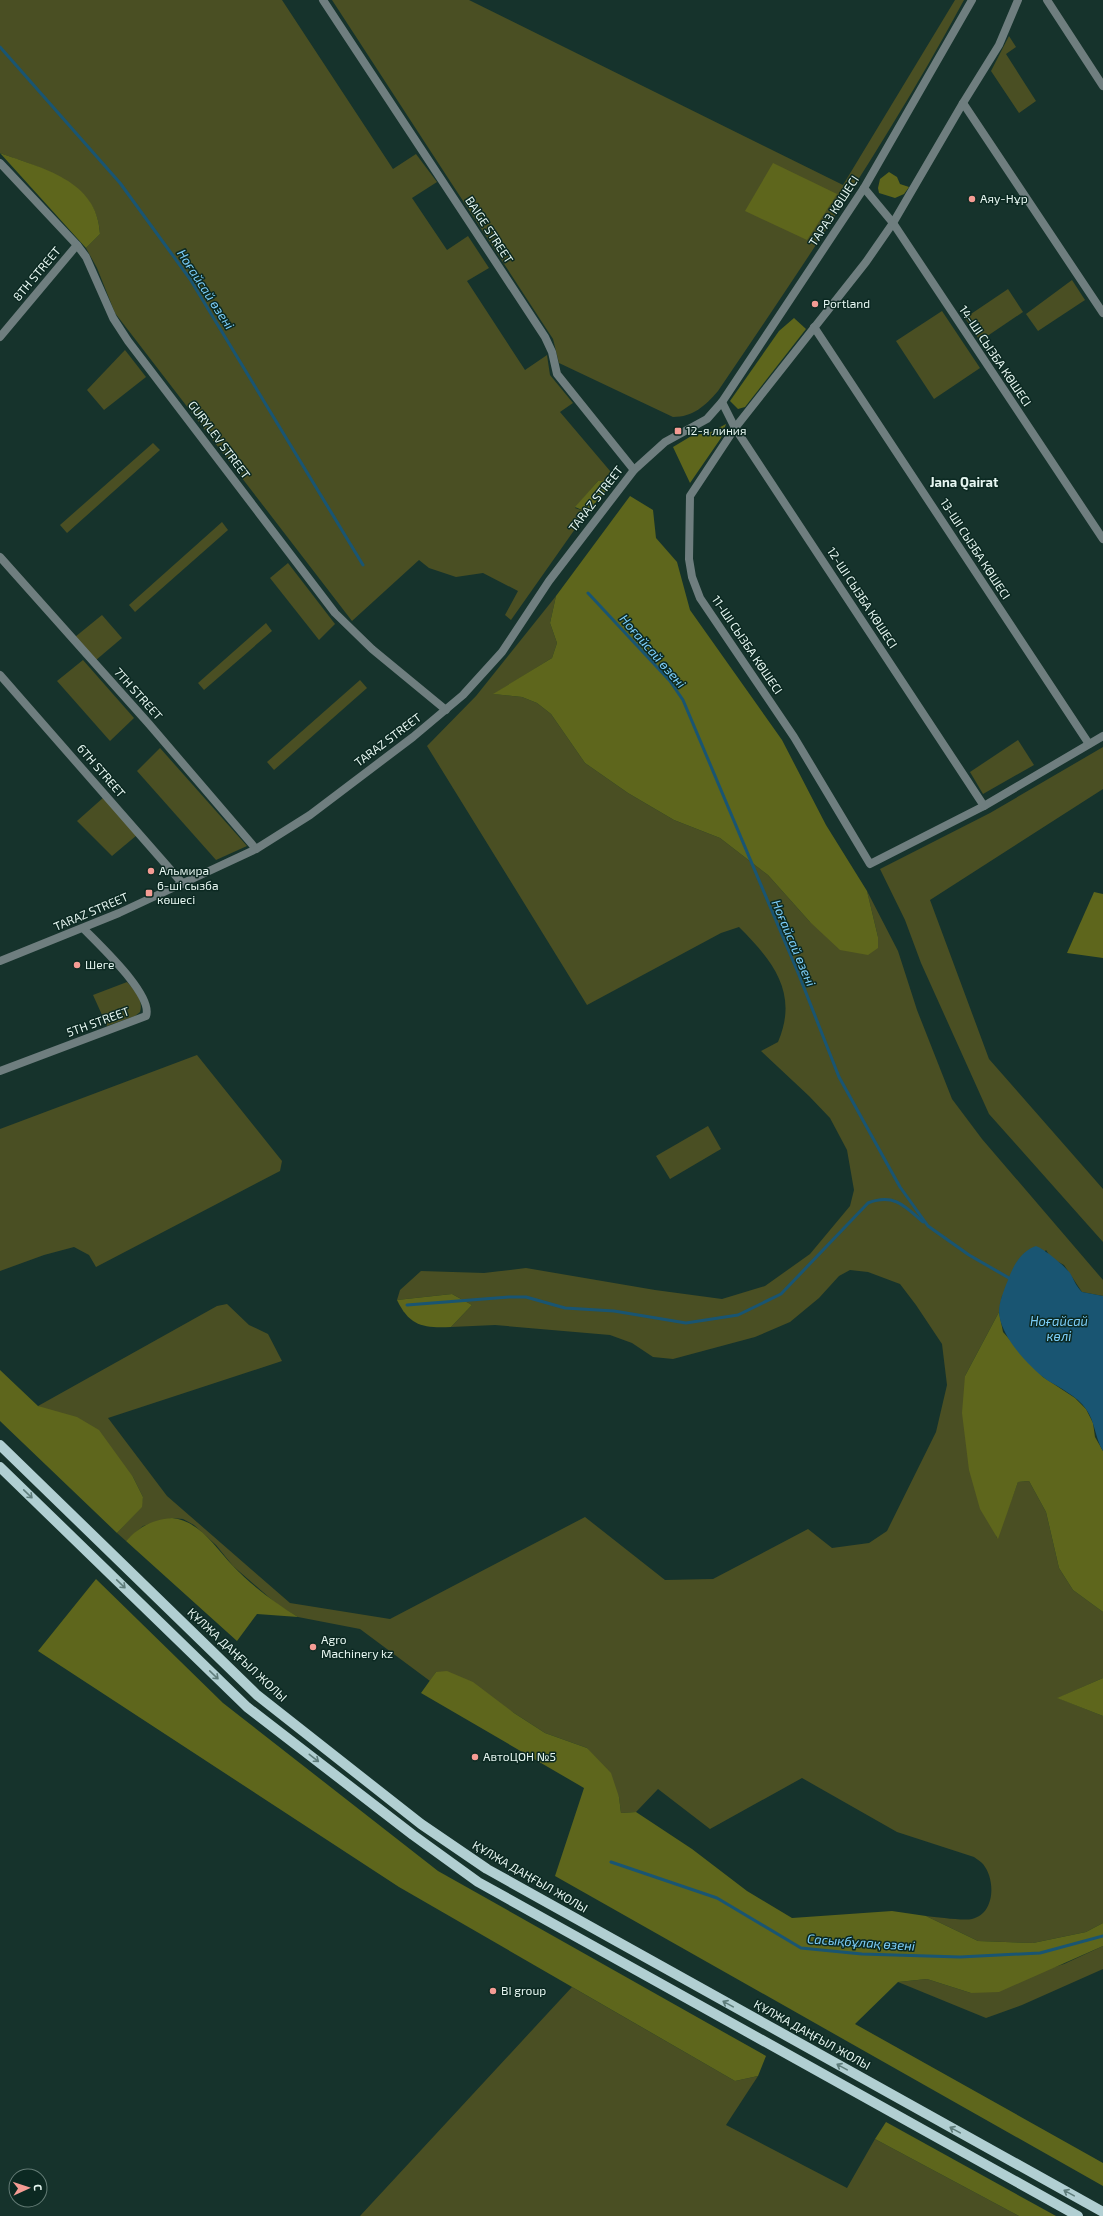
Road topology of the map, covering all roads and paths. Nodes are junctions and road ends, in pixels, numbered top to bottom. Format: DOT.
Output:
graph roads {
  1 [pos="324,0"];
  2 [pos="972,0"];
  3 [pos="1018,0"];
  4 [pos="1047,0"];
  5 [pos="1103,86"];
  6 [pos="963,103"];
  7 [pos="0,163"];
  8 [pos="864,188"];
  9 [pos="893,223"];
  10 [pos="77,245"];
  11 [pos="1103,313"];
  12 [pos="814,327"];
  13 [pos="0,337"];
  14 [pos="722,402"];
  15 [pos="735,428"];
  16 [pos="634,470"];
  17 [pos="1103,539"];
  18 [pos="0,557"];
  19 [pos="0,675"];
  20 [pos="446,710"];
  21 [pos="1103,736"];
  22 [pos="1089,744"];
  23 [pos="984,806"];
  24 [pos="256,849"];
  25 [pos="183,884"];
  26 [pos="84,929"];
  27 [pos="0,961"];
  28 [pos="0,1070"];
  29 [pos="0,1445"];
  30 [pos="0,1467"];
  31 [pos="1103,2212"];
  32 [pos="1078,2216"];
  1 -- 16 [label="street, BAIGE STREET"];
  2 -- 8 [label="street, ТАРАЗ КӨШЕСІ"];
  3 -- 6 [label="street, 11-ШІ СЫЗБА КӨШЕСІ"];
  4 -- 5 [label="street"];
  6 -- 9 [label="street, 11-ШІ СЫЗБА КӨШЕСІ"];
  6 -- 11 [label="street"];
  7 -- 10 [label="street, GURYLEV STREET"];
  8 -- 9 [label="street, 14-ШІ СЫЗБА КӨШЕСІ"];
  8 -- 14 [label="street, ТАРАЗ КӨШЕСІ"];
  9 -- 12 [label="street, 11-ШІ СЫЗБА КӨШЕСІ"];
  9 -- 17 [label="street, 14-ШІ СЫЗБА КӨШЕСІ"];
  10 -- 13 [label="street, 8TH STREET"];
  10 -- 20 [label="street, GURYLEV STREET"];
  12 -- 15 [label="street, 11-ШІ СЫЗБА КӨШЕСІ"];
  12 -- 22 [label="street, 13-ШІ СЫЗБА КӨШЕСІ"];
  14 -- 15 [label="street, 12-ШІ СЫЗБА КӨШЕСІ"];
  14 -- 16 [label="street, ТАРАЗ КӨШЕСІ"];
  15 -- 23 [label="street, 12-ШІ СЫЗБА КӨШЕСІ"];
  15 -- 23 [label="street, 11-ШІ СЫЗБА КӨШЕСІ"];
  16 -- 20 [label="street, TARAZ STREET"];
  18 -- 24 [label="street, 7TH STREET"];
  19 -- 25 [label="street, 6TH STREET"];
  20 -- 24 [label="street, TARAZ STREET"];
  21 -- 22 [label="street"];
  22 -- 23 [label="street"];
  24 -- 25 [label="street, TARAZ STREET"];
  25 -- 26 [label="street, TARAZ STREET"];
  26 -- 27 [label="street, TARAZ STREET"];
  26 -- 28 [label="street, 5TH STREET"];
  31 -- 29 [label="main road, ҚҰЛЖА ДАҢҒЫЛ ЖОЛЫ, one-way"];
  30 -- 32 [label="main road, one-way"];
}
